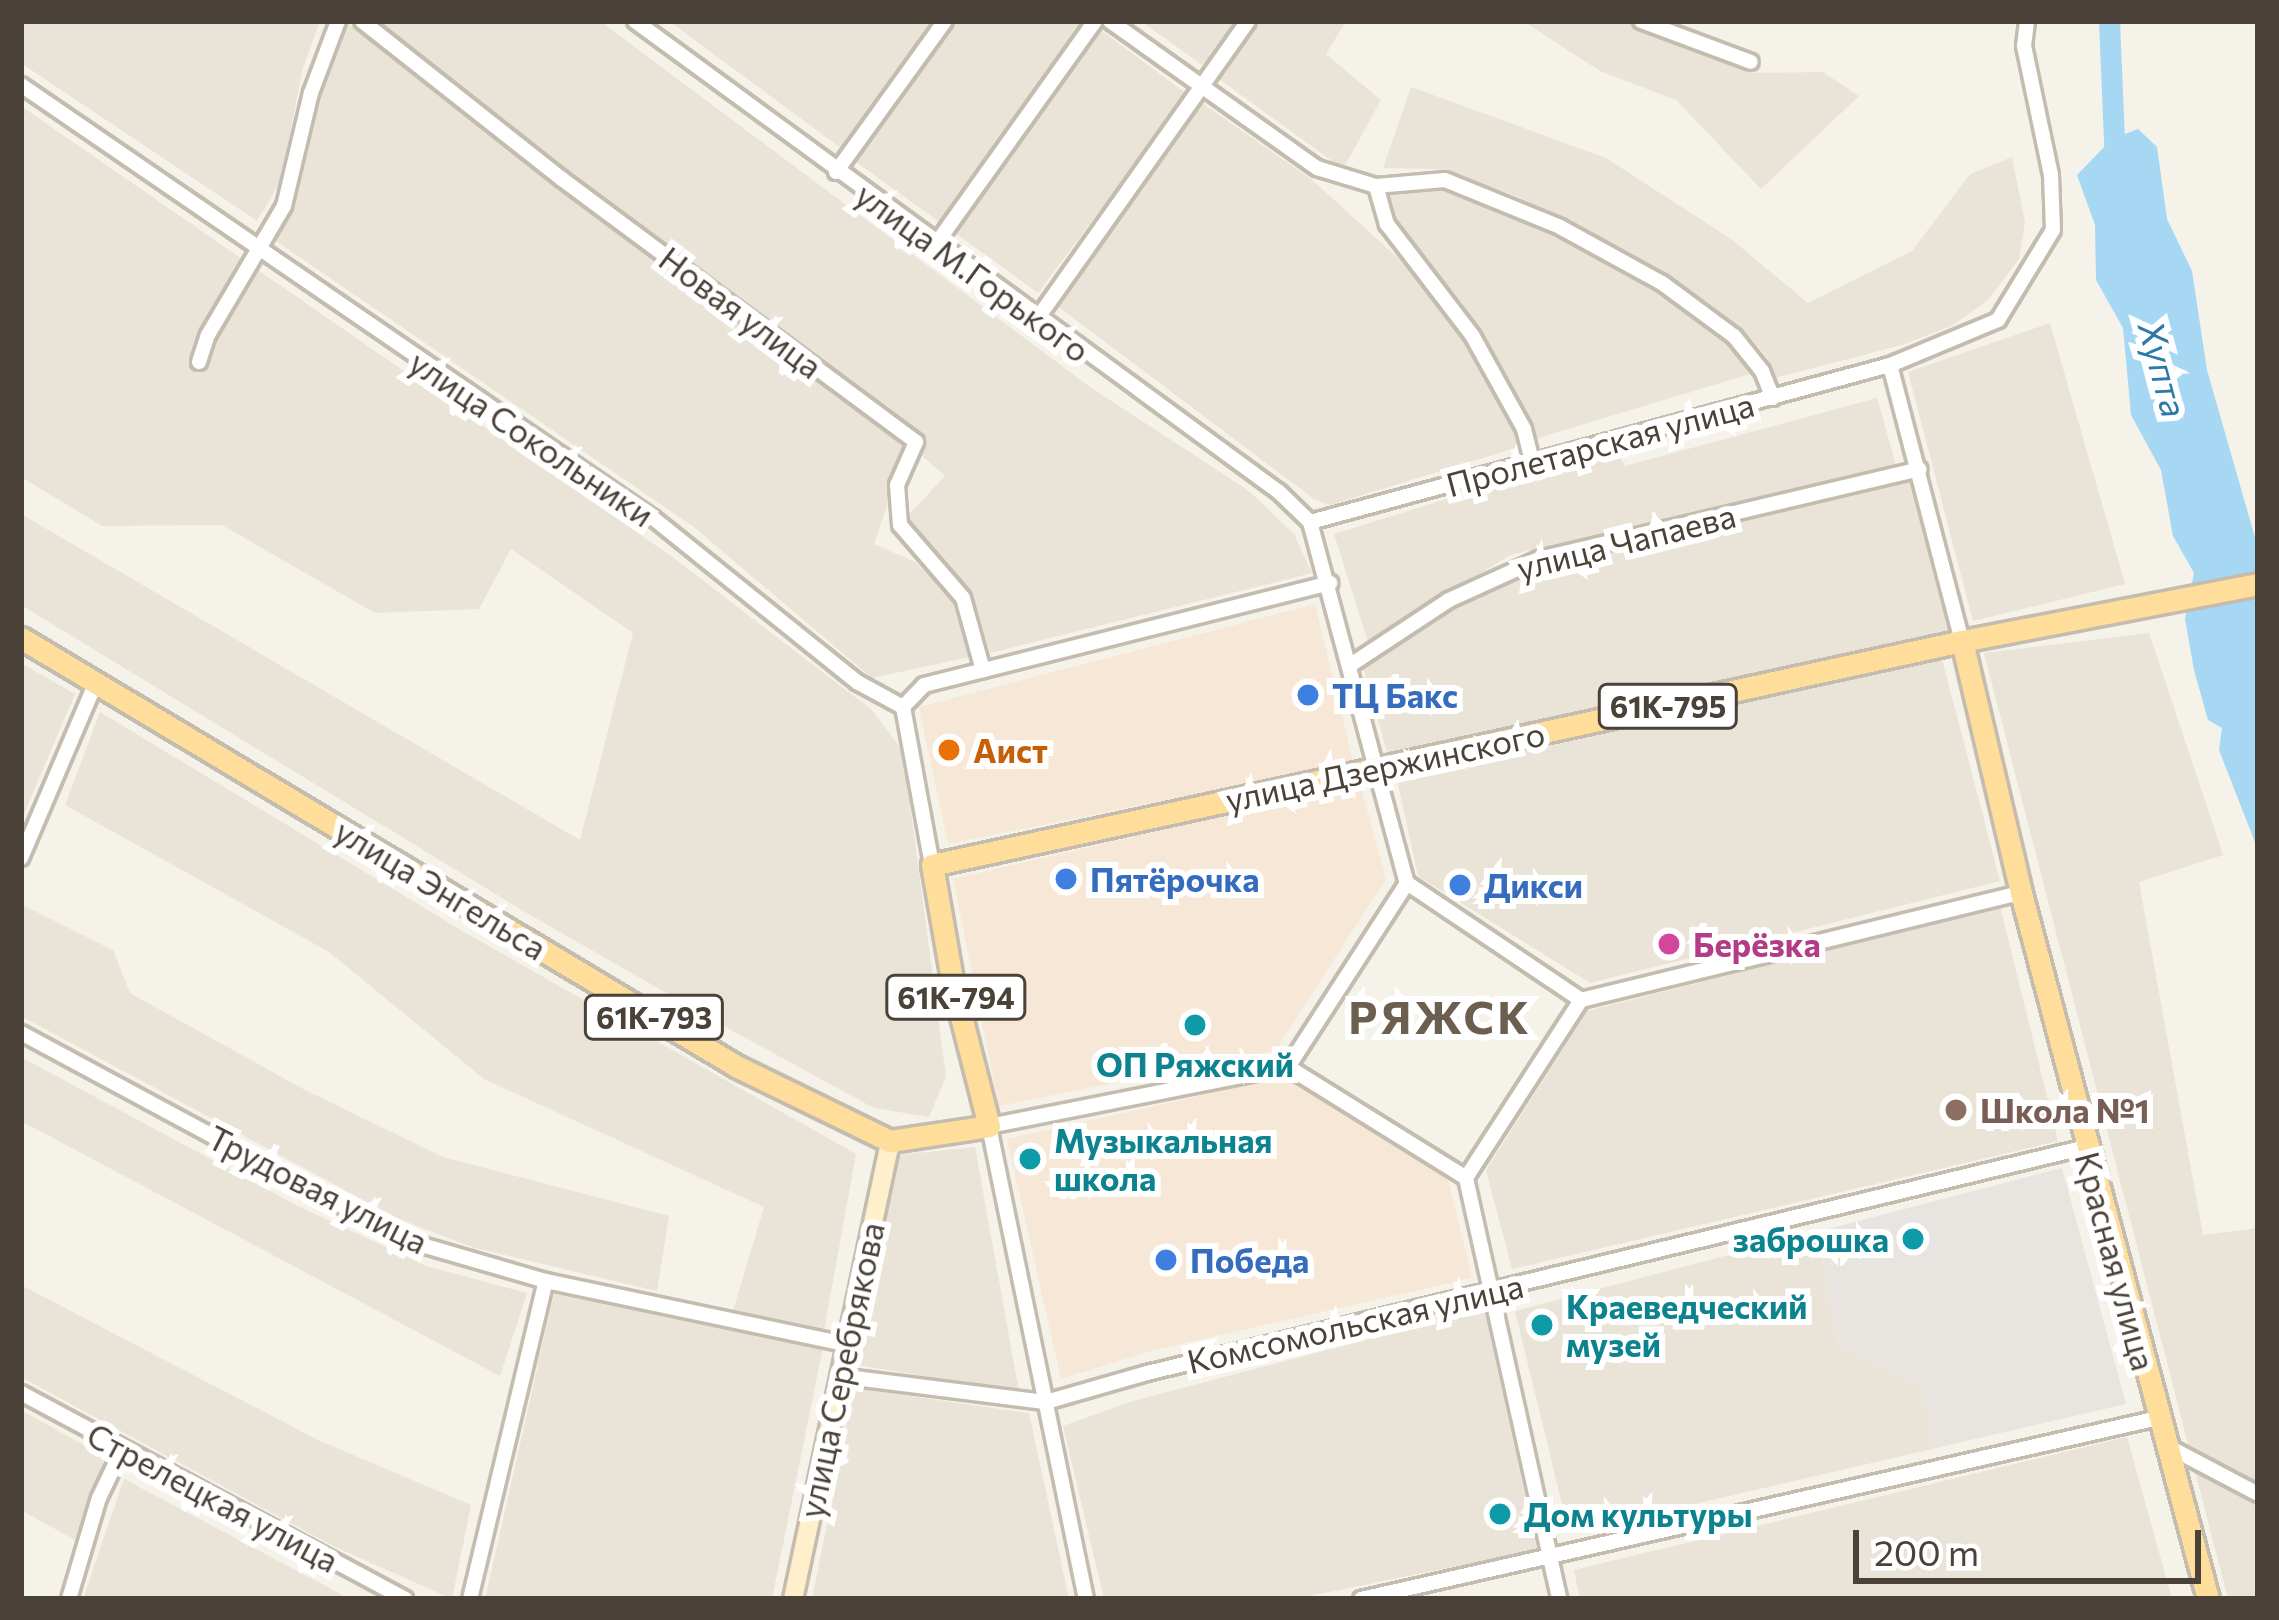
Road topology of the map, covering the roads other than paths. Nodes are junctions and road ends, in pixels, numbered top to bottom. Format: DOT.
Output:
graph roads {
  1 [pos="338,21"];
  2 [pos="362,21"];
  3 [pos="635,21"];
  4 [pos="945,21"];
  5 [pos="1095,21"];
  6 [pos="1110,21"];
  7 [pos="1248,21"];
  8 [pos="1641,21"];
  9 [pos="2027,21"];
  10 [pos="1751,62"];
  11 [pos="21,85"];
  12 [pos="1203,85"];
  13 [pos="836,172"];
  14 [pos="1376,186"];
  15 [pos="936,244"];
  16 [pos="261,250"];
  17 [pos="1037,319"];
  18 [pos="199,362"];
  19 [pos="1890,365"];
  20 [pos="1773,398"];
  21 [pos="1532,460"];
  22 [pos="1921,469"];
  23 [pos="1310,522"];
  24 [pos="1330,584"];
  25 [pos="2258,584"];
  26 [pos="21,638"];
  27 [pos="1962,641"];
  28 [pos="1352,664"];
  29 [pos="983,670"];
  30 [pos="96,682"];
  31 [pos="903,706"];
  32 [pos="1375,769"];
  33 [pos="21,858"];
  34 [pos="932,865"];
  35 [pos="1407,883"];
  36 [pos="2021,893"];
  37 [pos="1581,1000"];
  38 [pos="21,1034"];
  39 [pos="1288,1067"];
  40 [pos="989,1126"];
  41 [pos="890,1141"];
  42 [pos="2086,1147"];
  43 [pos="1466,1178"];
  44 [pos="546,1281"];
  45 [pos="1494,1290"];
  46 [pos="844,1344"];
  47 [pos="838,1376"];
  48 [pos="21,1394"];
  49 [pos="1046,1402"];
  50 [pos="2158,1418"];
  51 [pos="2165,1444"];
  52 [pos="123,1448"];
  53 [pos="2258,1494"];
  54 [pos="1550,1557"];
  55 [pos="69,1599"];
  56 [pos="405,1599"];
  57 [pos="470,1599"];
  58 [pos="793,1599"];
  59 [pos="1086,1599"];
  60 [pos="1360,1599"];
  61 [pos="1559,1599"];
  62 [pos="2208,1599"];
  1 -- 16 [label="street"];
  2 -- 29 [label="street, Новая улица"];
  3 -- 13 [label="street, улица М.Горького"];
  4 -- 13 [label="street"];
  5 -- 15 [label="street"];
  6 -- 12 [label="street"];
  7 -- 12 [label="street"];
  8 -- 10 [label="street"];
  9 -- 19 [label="street, Пролетарская улица"];
  11 -- 16 [label="street, улица Сокольники"];
  12 -- 14 [label="street"];
  12 -- 17 [label="street"];
  13 -- 15 [label="street, улица М.Горького"];
  14 -- 20 [label="street"];
  14 -- 21 [label="street"];
  15 -- 17 [label="street, улица М.Горького"];
  16 -- 18 [label="street"];
  16 -- 31 [label="street, улица Сокольники"];
  17 -- 23 [label="street, улица М.Горького"];
  19 -- 20 [label="street, Пролетарская улица"];
  19 -- 22 [label="street"];
  20 -- 21 [label="street, Пролетарская улица"];
  21 -- 23 [label="street, Пролетарская улица"];
  22 -- 27 [label="street"];
  22 -- 28 [label="street, улица Чапаева"];
  23 -- 24 [label="street"];
  24 -- 28 [label="street"];
  24 -- 29 [label="street"];
  25 -- 27 [label="main road, улица Дзержинского / 61К-795"];
  26 -- 30 [label="main road, улица Энгельса / 61К-793"];
  27 -- 32 [label="main road, улица Дзержинского / 61К-795"];
  27 -- 36 [label="main road, Красная улица"];
  28 -- 32 [label="street"];
  29 -- 31 [label="street"];
  30 -- 33 [label="street"];
  30 -- 41 [label="main road, улица Энгельса / 61К-793"];
  31 -- 34 [label="street"];
  32 -- 34 [label="main road, улица Дзержинского / 61К-795"];
  32 -- 35 [label="street"];
  34 -- 40 [label="main road, 61К-794"];
  35 -- 37 [label="street"];
  35 -- 39 [label="street"];
  36 -- 37 [label="street"];
  36 -- 42 [label="main road, Красная улица"];
  37 -- 43 [label="street"];
  38 -- 44 [label="street, Трудовая улица"];
  39 -- 40 [label="street"];
  39 -- 43 [label="street"];
  40 -- 41 [label="main road"];
  40 -- 49 [label="street"];
  41 -- 46 [label="main road, улица Серебрякова"];
  42 -- 45 [label="street, Комсомольская улица"];
  42 -- 50 [label="main road, Красная улица"];
  43 -- 45 [label="street"];
  44 -- 46 [label="street, Трудовая улица"];
  44 -- 57 [label="street"];
  45 -- 49 [label="street, Комсомольская улица"];
  45 -- 54 [label="street"];
  46 -- 47 [label="main road, улица Серебрякова"];
  47 -- 49 [label="street"];
  47 -- 58 [label="main road, улица Серебрякова"];
  48 -- 52 [label="street, Стрелецкая улица"];
  49 -- 59 [label="street"];
  50 -- 51 [label="main road, Красная улица"];
  50 -- 54 [label="street"];
  51 -- 53 [label="street"];
  51 -- 62 [label="main road, Красная улица"];
  52 -- 55 [label="street"];
  52 -- 56 [label="street, Стрелецкая улица"];
  54 -- 60 [label="street"];
  54 -- 61 [label="street"];
}
